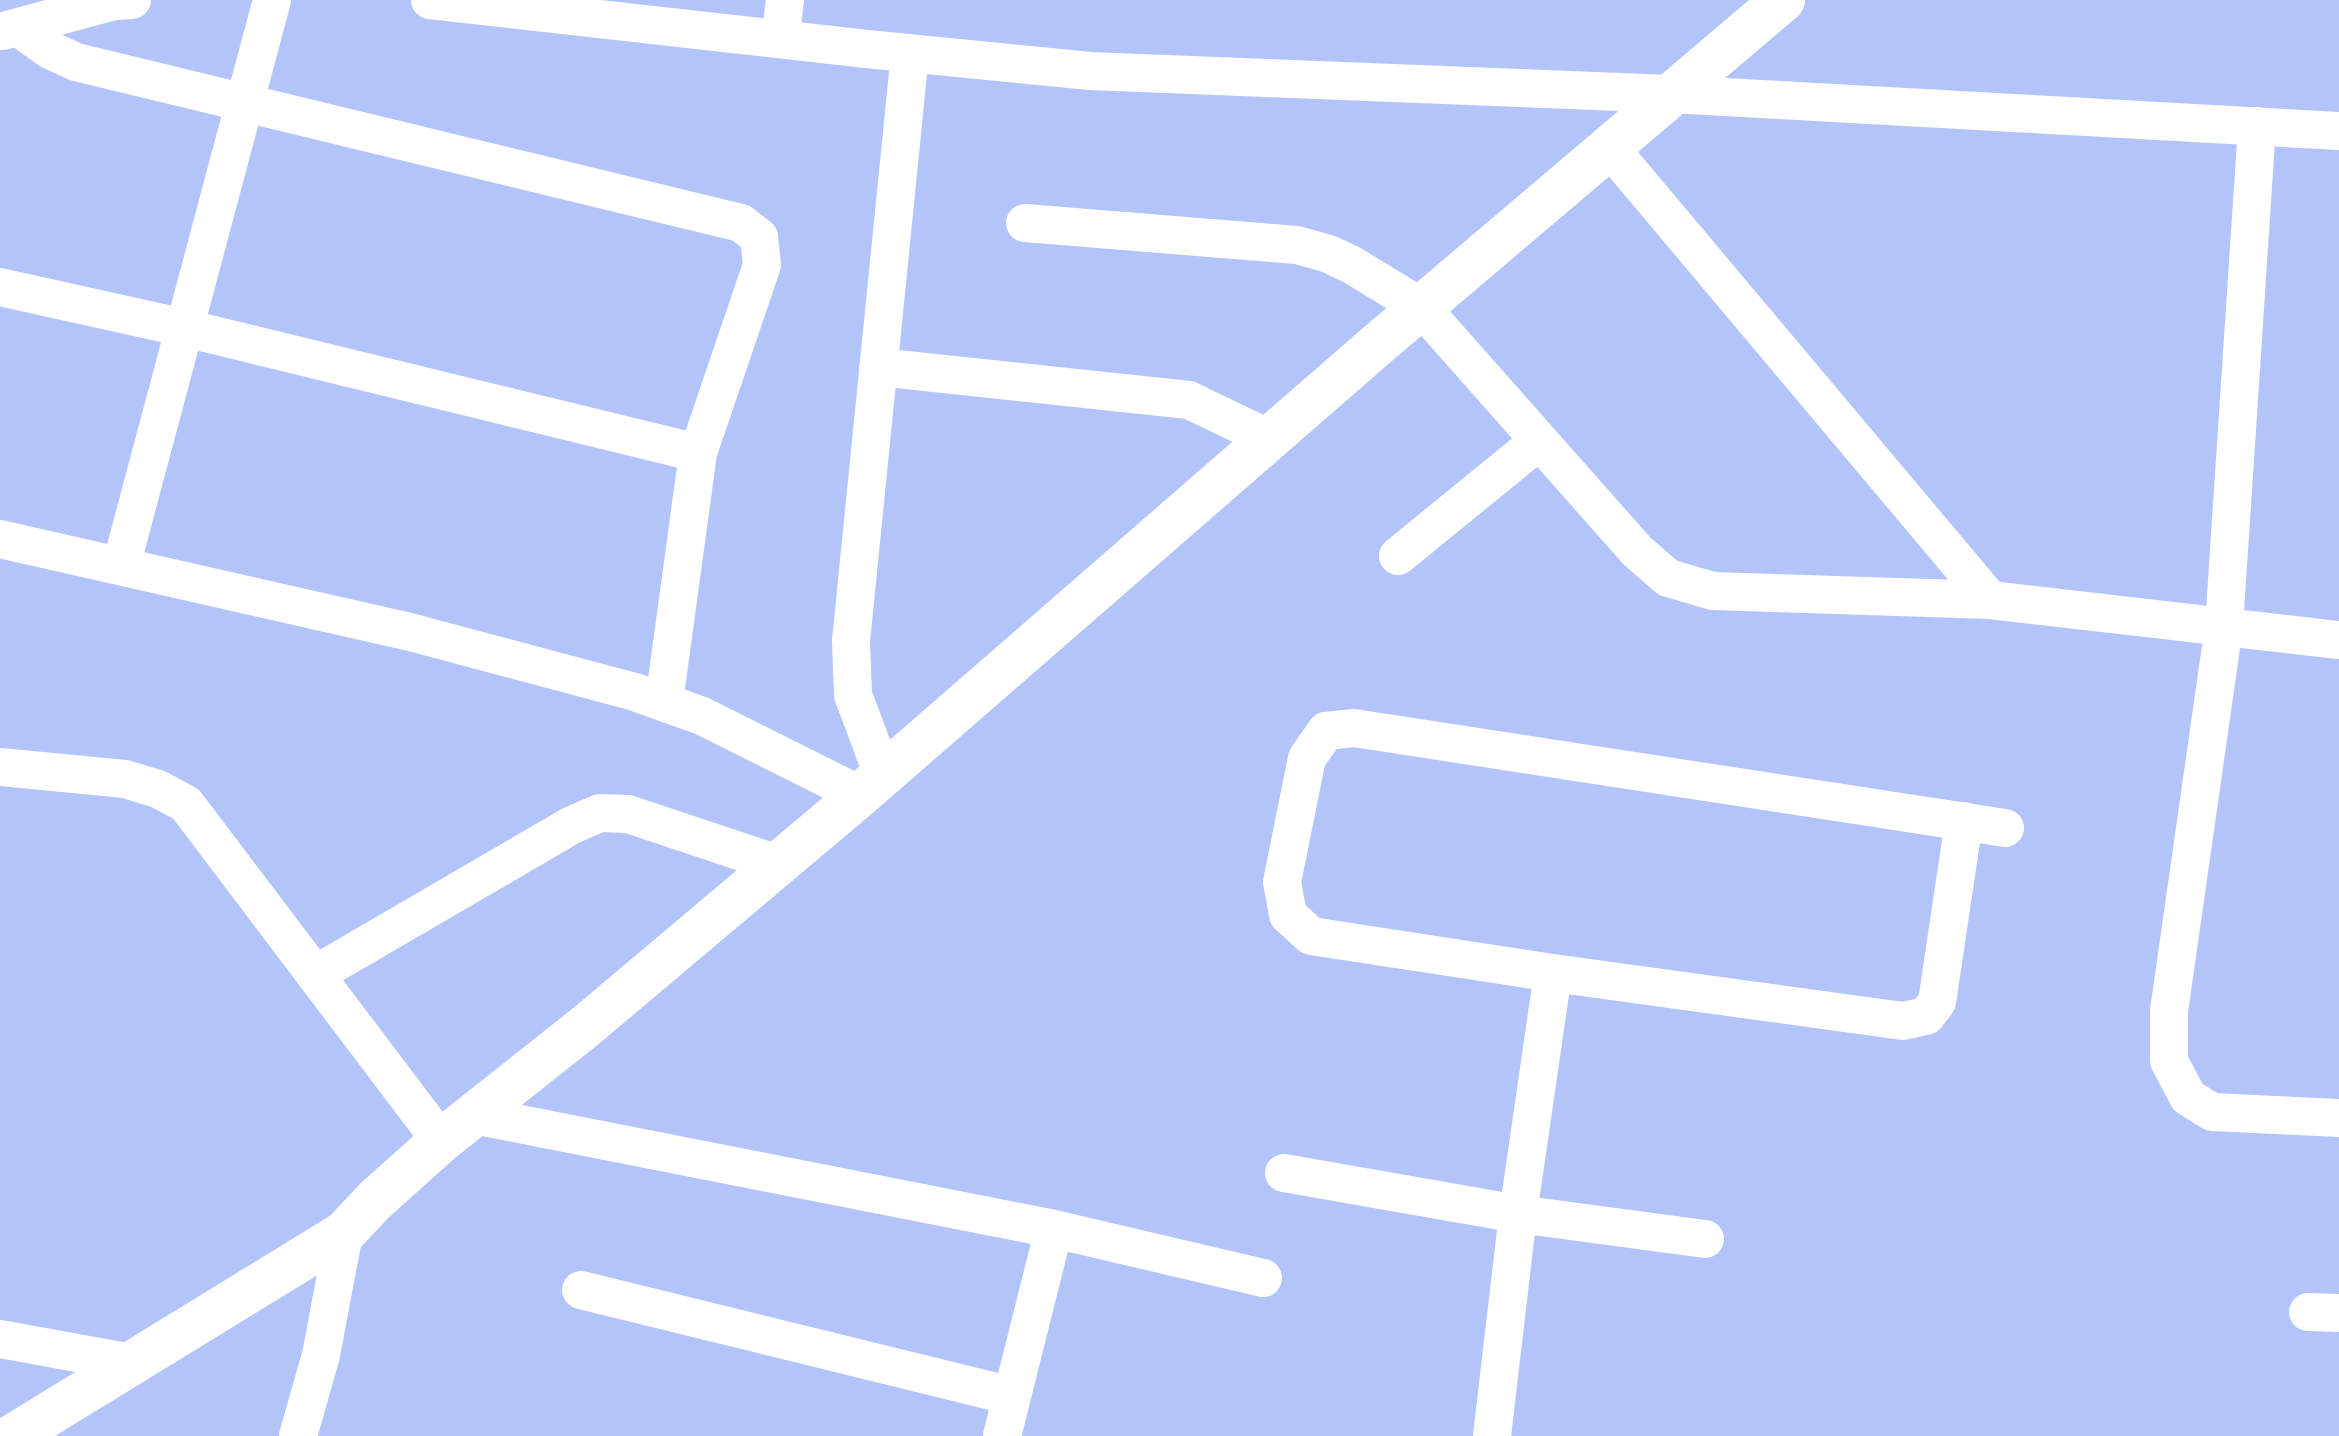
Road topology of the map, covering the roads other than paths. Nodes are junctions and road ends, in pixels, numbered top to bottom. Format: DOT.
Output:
graph roads {
  1 [pos="132,0"];
  2 [pos="272,0"];
  3 [pos="430,0"];
  4 [pos="785,0"];
  5 [pos="1783,0"];
  6 [pos="533,5"];
  7 [pos="9,30"];
  8 [pos="780,39"];
  9 [pos="910,53"];
  10 [pos="1671,94"];
  11 [pos="246,102"];
  12 [pos="2257,126"];
  13 [pos="2339,131"];
  14 [pos="1609,147"];
  15 [pos="1025,223"];
  16 [pos="0,287"];
  17 [pos="1421,307"];
  18 [pos="185,328"];
  19 [pos="878,367"];
  20 [pos="1270,439"];
  21 [pos="1539,441"];
  22 [pos="698,453"];
  23 [pos="0,539"];
  24 [pos="1398,556"];
  25 [pos="121,566"];
  26 [pos="1990,600"];
  27 [pos="2224,626"];
  28 [pos="2339,640"];
  29 [pos="664,702"];
  30 [pos="0,767"];
  31 [pos="871,785"];
  32 [pos="1964,821"];
  33 [pos="2005,828"];
  34 [pos="778,864"];
  35 [pos="1553,973"];
  36 [pos="316,974"];
  37 [pos="2339,1118"];
  38 [pos="458,1128"];
  39 [pos="1284,1173"];
  40 [pos="1518,1214"];
  41 [pos="1054,1229"];
  42 [pos="344,1233"];
  43 [pos="1705,1239"];
  44 [pos="1263,1278"];
  45 [pos="581,1290"];
  46 [pos="0,1339"];
  47 [pos="132,1363"];
  48 [pos="1012,1396"];
  49 [pos="13,1436"];
  50 [pos="298,1436"];
  51 [pos="1002,1436"];
  52 [pos="1492,1436"];
  1 -- 7 [label="street"];
  2 -- 11 [label="street"];
  3 -- 6 [label="street"];
  4 -- 8 [label="street"];
  5 -- 10 [label="street"];
  6 -- 8 [label="street"];
  7 -- 11 [label="street"];
  8 -- 9 [label="street"];
  9 -- 10 [label="street"];
  9 -- 19 [label="street"];
  10 -- 12 [label="street"];
  10 -- 14 [label="street"];
  11 -- 18 [label="street"];
  11 -- 22 [label="street"];
  12 -- 13 [label="street"];
  12 -- 27 [label="street"];
  14 -- 17 [label="street"];
  14 -- 26 [label="street"];
  15 -- 17 [label="street"];
  16 -- 18 [label="street"];
  17 -- 20 [label="street"];
  17 -- 21 [label="street"];
  18 -- 22 [label="street"];
  18 -- 25 [label="street"];
  19 -- 20 [label="street"];
  19 -- 31 [label="street"];
  20 -- 31 [label="street"];
  21 -- 24 [label="street"];
  21 -- 26 [label="street"];
  22 -- 29 [label="street"];
  23 -- 25 [label="street"];
  25 -- 29 [label="street"];
  26 -- 27 [label="street"];
  27 -- 28 [label="street"];
  27 -- 37 [label="street"];
  29 -- 31 [label="street"];
  30 -- 36 [label="street"];
  31 -- 34 [label="street"];
  32 -- 33 [label="street"];
  32 -- 35 [label="street"];
  32 -- 35 [label="street"];
  34 -- 36 [label="street"];
  34 -- 38 [label="street"];
  35 -- 40 [label="street"];
  36 -- 38 [label="street"];
  38 -- 41 [label="street"];
  38 -- 42 [label="street"];
  39 -- 40 [label="street"];
  40 -- 43 [label="street"];
  40 -- 52 [label="street"];
  41 -- 44 [label="street"];
  41 -- 48 [label="street"];
  42 -- 47 [label="street"];
  42 -- 50 [label="street"];
  45 -- 48 [label="street"];
  46 -- 47 [label="street"];
  47 -- 49 [label="street"];
  48 -- 51 [label="street"];
}
